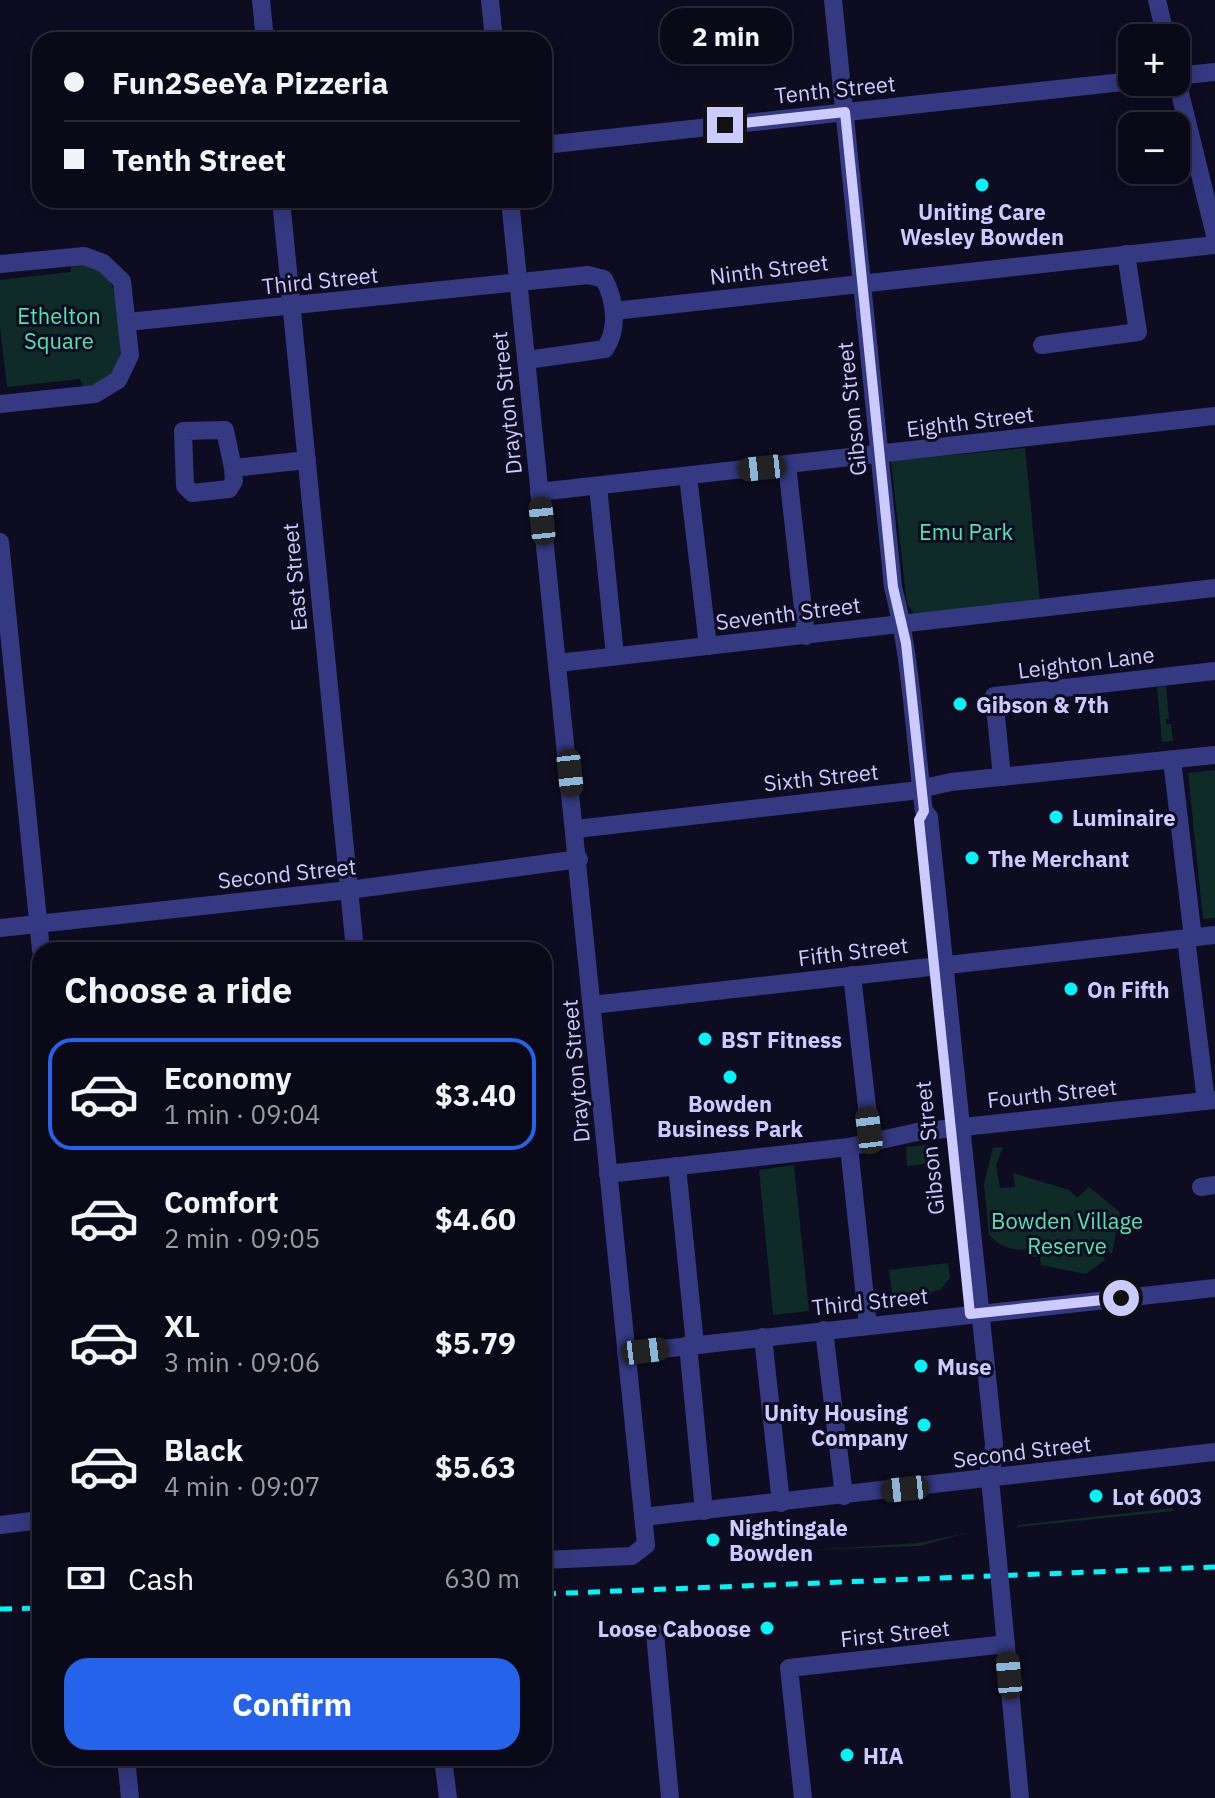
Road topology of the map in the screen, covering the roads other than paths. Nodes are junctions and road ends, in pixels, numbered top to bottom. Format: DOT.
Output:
graph roads {
  1 [pos="261,0"];
  2 [pos="490,0"];
  3 [pos="833,0"];
  4 [pos="1157,0"];
  5 [pos="1163,24"];
  6 [pos="264,32"];
  7 [pos="493,32"];
  8 [pos="1215,72"];
  9 [pos="1190,75"];
  10 [pos="1118,83"];
  11 [pos="1181,96"];
  12 [pos="845,112"];
  13 [pos="552,144"];
  14 [pos="282,208"];
  15 [pos="511,208"];
  16 [pos="1215,235"];
  17 [pos="1215,245"];
  18 [pos="1126,254"];
  19 [pos="0,264"];
  20 [pos="862,282"];
  21 [pos="517,285"];
  22 [pos="292,308"];
  23 [pos="614,311"];
  24 [pos="128,322"];
  25 [pos="1042,345"];
  26 [pos="527,360"];
  27 [pos="0,404"];
  28 [pos="1215,416"];
  29 [pos="880,454"];
  30 [pos="307,460"];
  31 [pos="787,465"];
  32 [pos="233,468"];
  33 [pos="688,476"];
  34 [pos="598,486"];
  35 [pos="539,492"];
  36 [pos="0,542"];
  37 [pos="1215,588"];
  38 [pos="903,623"];
  39 [pos="806,636"];
  40 [pos="708,646"];
  41 [pos="615,656"];
  42 [pos="558,663"];
  43 [pos="1215,671"];
  44 [pos="1215,755"];
  45 [pos="1172,760"];
  46 [pos="1002,777"];
  47 [pos="921,788"];
  48 [pos="576,829"];
  49 [pos="579,859"];
  50 [pos="349,890"];
  51 [pos="38,924"];
  52 [pos="0,928"];
  53 [pos="1215,935"];
  54 [pos="1189,938"];
  55 [pos="40,942"];
  56 [pos="354,942"];
  57 [pos="940,964"];
  58 [pos="852,975"];
  59 [pos="592,1005"];
  60 [pos="1211,1100"];
  61 [pos="956,1128"];
  62 [pos="871,1142"];
  63 [pos="849,1147"];
  64 [pos="677,1166"];
  65 [pos="608,1174"];
  66 [pos="1215,1288"];
  67 [pos="976,1314"];
  68 [pos="868,1326"];
  69 [pos="824,1330"];
  70 [pos="763,1337"];
  71 [pos="691,1345"];
  72 [pos="626,1353"];
  73 [pos="1215,1452"];
  74 [pos="991,1480"];
  75 [pos="844,1496"];
  76 [pos="781,1503"];
  77 [pos="704,1511"];
  78 [pos="643,1517"];
  79 [pos="32,1521"];
  80 [pos="0,1525"];
  81 [pos="552,1560"];
  82 [pos="655,1633"];
  83 [pos="1006,1644"];
  84 [pos="127,1766"];
  85 [pos="444,1766"];
  86 [pos="130,1798"];
  87 [pos="448,1798"];
  88 [pos="670,1798"];
  89 [pos="803,1798"];
  90 [pos="1020,1798"];
  1 -- 6 [label="street"];
  2 -- 7 [label="street"];
  3 -- 12 [label="street, Gibson Street"];
  4 -- 5 [label="street"];
  8 -- 9 [label="street"];
  10 -- 12 [label="street, Tenth Street"];
  11 -- 16 [label="street"];
  12 -- 13 [label="street, Tenth Street"];
  12 -- 20 [label="street, Gibson Street"];
  14 -- 22 [label="street, East Street"];
  15 -- 21 [label="street, Drayton Street"];
  17 -- 18 [label="street, Ninth Street"];
  18 -- 20 [label="street, Ninth Street"];
  18 -- 25 [label="street"];
  19 -- 24 [label="street"];
  20 -- 23 [label="street, Ninth Street"];
  20 -- 29 [label="street, Gibson Street"];
  21 -- 22 [label="street, Third Street"];
  21 -- 23 [label="street"];
  21 -- 26 [label="street, Drayton Street"];
  22 -- 24 [label="street, Third Street"];
  22 -- 30 [label="street, East Street"];
  23 -- 26 [label="street"];
  24 -- 27 [label="street"];
  26 -- 35 [label="street, Drayton Street"];
  28 -- 29 [label="street, Eighth Street"];
  29 -- 31 [label="street, Eighth Street"];
  29 -- 38 [label="street, Gibson Street"];
  30 -- 32 [label="street"];
  30 -- 50 [label="street, East Street"];
  31 -- 33 [label="street, Eighth Street"];
  31 -- 39 [label="street"];
  33 -- 34 [label="street, Eighth Street"];
  33 -- 40 [label="street"];
  34 -- 35 [label="street, Eighth Street"];
  34 -- 41 [label="street"];
  35 -- 42 [label="street, Drayton Street"];
  36 -- 51 [label="street"];
  37 -- 38 [label="street, Seventh Street"];
  38 -- 39 [label="street, Seventh Street"];
  38 -- 47 [label="street, Gibson Street"];
  39 -- 40 [label="street, Seventh Street"];
  40 -- 41 [label="street, Seventh Street"];
  41 -- 42 [label="street, Seventh Street"];
  42 -- 48 [label="street, Drayton Street"];
  43 -- 46 [label="street, Leighton Lane"];
  44 -- 45 [label="street, Sixth Street"];
  45 -- 46 [label="street, Sixth Street"];
  45 -- 54 [label="street"];
  46 -- 47 [label="street, Sixth Street"];
  47 -- 48 [label="street, Sixth Street"];
  47 -- 57 [label="street, Gibson Street"];
  48 -- 49 [label="street, Drayton Street"];
  49 -- 50 [label="street, Second Street"];
  49 -- 59 [label="street, Drayton Street"];
  50 -- 51 [label="street, Second Street"];
  50 -- 56 [label="street, East Street"];
  51 -- 52 [label="street, Second Street"];
  51 -- 55 [label="street"];
  53 -- 54 [label="street, Fifth Street"];
  54 -- 57 [label="street, Fifth Street"];
  54 -- 60 [label="street"];
  57 -- 58 [label="street, Fifth Street"];
  57 -- 61 [label="street, Gibson Street"];
  58 -- 59 [label="street, Fifth Street"];
  58 -- 62 [label="street"];
  59 -- 65 [label="street, Drayton Street"];
  60 -- 61 [label="street, Fourth Street"];
  61 -- 62 [label="street, Fourth Street"];
  61 -- 67 [label="street, Gibson Street"];
  62 -- 63 [label="street, Fourth Street"];
  63 -- 64 [label="street, Fourth Street"];
  63 -- 68 [label="street"];
  64 -- 65 [label="street, Fourth Street"];
  64 -- 71 [label="street"];
  65 -- 72 [label="street, Drayton Street"];
  66 -- 67 [label="street, Third Street"];
  67 -- 68 [label="street, Third Street"];
  67 -- 74 [label="street, Gibson Street"];
  68 -- 69 [label="street, Third Street"];
  69 -- 70 [label="street, Third Street"];
  69 -- 75 [label="street"];
  70 -- 71 [label="street, Third Street"];
  70 -- 76 [label="street"];
  71 -- 72 [label="street, Third Street"];
  71 -- 77 [label="street"];
  72 -- 78 [label="street, Drayton Street"];
  73 -- 74 [label="street, Second Street"];
  74 -- 75 [label="street, Second Street"];
  74 -- 83 [label="street, Gibson Street, bridge"];
  75 -- 76 [label="street, Second Street"];
  76 -- 77 [label="street, Second Street"];
  77 -- 78 [label="street, Second Street"];
  78 -- 81 [label="street, Drayton Street"];
  79 -- 80 [label="street"];
  82 -- 88 [label="street"];
  83 -- 89 [label="street, First Street"];
  83 -- 90 [label="street, Gibson Street"];
  84 -- 86 [label="street"];
  85 -- 87 [label="street"];
}
